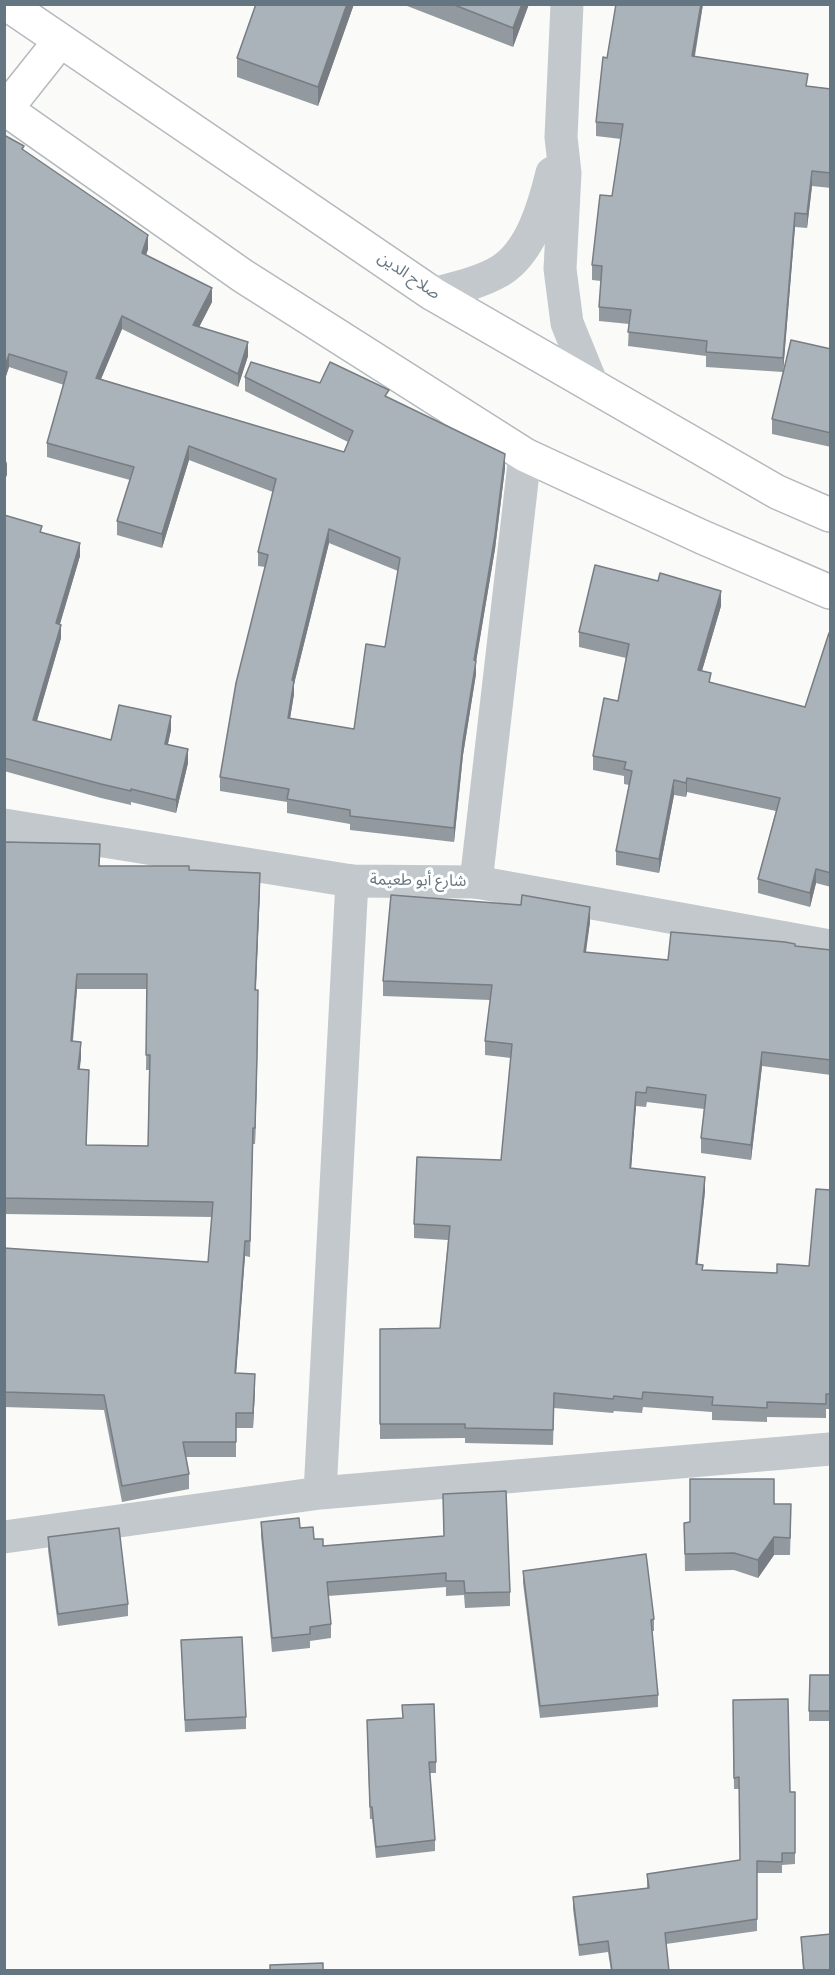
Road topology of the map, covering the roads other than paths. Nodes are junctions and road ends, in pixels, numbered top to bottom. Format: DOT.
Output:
graph roads {
  1 [pos="7,4"];
  2 [pos="567,4"];
  3 [pos="60,41"];
  4 [pos="5,108"];
  5 [pos="561,137"];
  6 [pos="433,294"];
  7 [pos="592,387"];
  8 [pos="525,455"];
  9 [pos="831,515"];
  10 [pos="831,592"];
  11 [pos="4,825"];
  12 [pos="352,881"];
  13 [pos="476,882"];
  14 [pos="831,946"];
  15 [pos="831,1449"];
  16 [pos="320,1493"];
  17 [pos="4,1537"];
  1 -- 3 [label="highway, صلاح الدين"];
  2 -- 5 [label="street"];
  3 -- 4 [label="highway"];
  3 -- 6 [label="highway, صلاح الدين"];
  4 -- 8 [label="highway"];
  5 -- 6 [label="street"];
  5 -- 7 [label="street"];
  6 -- 7 [label="highway, صلاح الدين"];
  7 -- 9 [label="highway, صلاح الدين"];
  8 -- 10 [label="highway"];
  8 -- 13 [label="street"];
  11 -- 12 [label="street, شارع أبو طعيمة"];
  12 -- 13 [label="street, شارع أبو طعيمة"];
  12 -- 16 [label="street"];
  13 -- 14 [label="street, شارع أبو طعيمة"];
  15 -- 16 [label="street"];
  16 -- 17 [label="street"];
}
